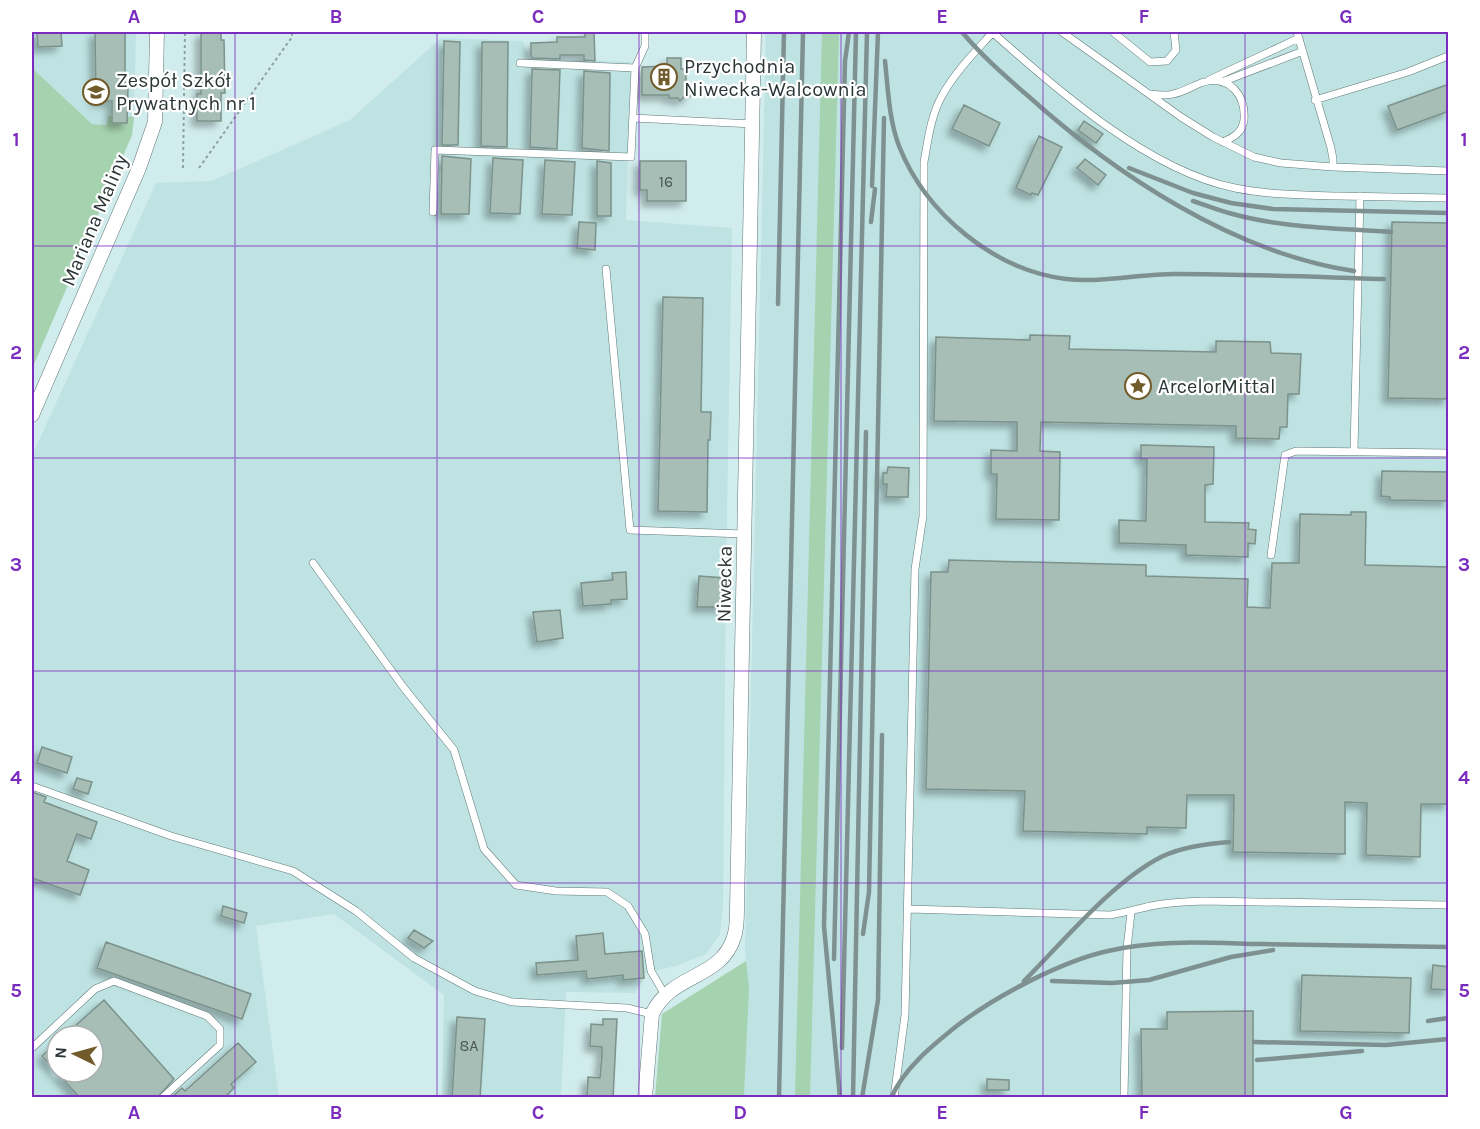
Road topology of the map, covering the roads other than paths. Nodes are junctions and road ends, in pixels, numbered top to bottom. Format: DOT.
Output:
graph roads {
  1 [pos="157,32"];
  2 [pos="645,32"];
  3 [pos="754,32"];
  4 [pos="993,32"];
  5 [pos="1062,32"];
  6 [pos="1113,32"];
  7 [pos="1174,32"];
  8 [pos="1298,35"];
  9 [pos="1304,51"];
  10 [pos="1449,56"];
  11 [pos="520,63"];
  12 [pos="635,68"];
  13 [pos="1206,81"];
  14 [pos="1222,82"];
  15 [pos="1149,94"];
  16 [pos="1315,100"];
  17 [pos="633,118"];
  18 [pos="753,124"];
  19 [pos="1223,142"];
  20 [pos="1333,167"];
  21 [pos="1449,171"];
  22 [pos="1360,196"];
  23 [pos="1449,198"];
  24 [pos="434,212"];
  25 [pos="606,269"];
  26 [pos="32,415"];
  27 [pos="1354,451"];
  28 [pos="1449,453"];
  29 [pos="744,534"];
  30 [pos="1271,555"];
  31 [pos="313,562"];
  32 [pos="32,786"];
  33 [pos="1449,905"];
  34 [pos="908,909"];
  35 [pos="1131,913"];
  36 [pos="665,994"];
  37 [pos="652,1014"];
  38 [pos="32,1048"];
  39 [pos="162,1098"];
  40 [pos="645,1098"];
  41 [pos="894,1098"];
  42 [pos="1124,1098"];
  1 -- 26 [label="street, Mariana Maliny"];
  2 -- 12 [label="lane"];
  3 -- 18 [label="street, Niwecka"];
  4 -- 22 [label="lane"];
  4 -- 34 [label="lane"];
  5 -- 15 [label="lane"];
  6 -- 7 [label="lane"];
  8 -- 9 [label="lane"];
  8 -- 13 [label="lane"];
  9 -- 14 [label="lane"];
  9 -- 16 [label="lane"];
  10 -- 16 [label="lane"];
  11 -- 12 [label="lane"];
  12 -- 17 [label="lane"];
  13 -- 14 [label="lane"];
  13 -- 15 [label="lane"];
  14 -- 19 [label="lane"];
  15 -- 19 [label="lane"];
  16 -- 20 [label="lane"];
  17 -- 18 [label="lane"];
  17 -- 24 [label="lane"];
  18 -- 29 [label="street, Niwecka"];
  19 -- 20 [label="lane"];
  20 -- 21 [label="lane"];
  22 -- 23 [label="lane"];
  22 -- 27 [label="lane"];
  25 -- 29 [label="lane"];
  27 -- 28 [label="lane"];
  27 -- 30 [label="lane"];
  29 -- 36 [label="street, Niwecka"];
  31 -- 36 [label="lane"];
  32 -- 37 [label="lane"];
  33 -- 35 [label="lane"];
  34 -- 35 [label="lane"];
  34 -- 41 [label="lane"];
  35 -- 42 [label="lane"];
  36 -- 37 [label="street, Niwecka"];
  37 -- 40 [label="street, Niwecka"];
  38 -- 39 [label="lane"];
}
